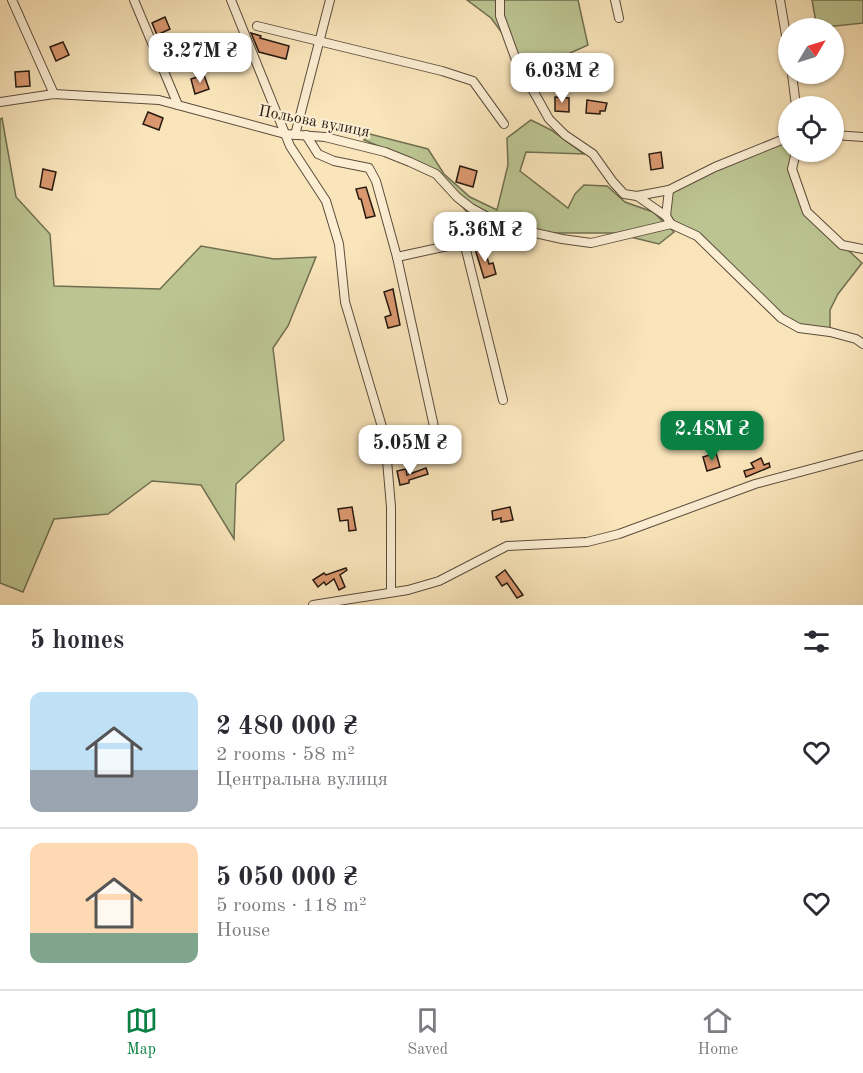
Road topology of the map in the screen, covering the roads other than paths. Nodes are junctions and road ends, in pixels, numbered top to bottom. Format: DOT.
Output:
graph roads {
  1 [pos="12,0"];
  2 [pos="134,0"];
  3 [pos="231,0"];
  4 [pos="330,0"];
  5 [pos="500,0"];
  6 [pos="615,0"];
  7 [pos="780,0"];
  8 [pos="620,18"];
  9 [pos="783,18"];
  10 [pos="257,26"];
  11 [pos="320,42"];
  12 [pos="54,94"];
  13 [pos="0,102"];
  14 [pos="178,105"];
  15 [pos="504,124"];
  16 [pos="285,134"];
  17 [pos="295,135"];
  18 [pos="306,135"];
  19 [pos="844,136"];
  20 [pos="863,137"];
  21 [pos="778,141"];
  22 [pos="794,162"];
  23 [pos="669,190"];
  24 [pos="638,196"];
  25 [pos="666,216"];
  26 [pos="671,225"];
  27 [pos="863,249"];
  28 [pos="397,257"];
  29 [pos="863,344"];
  30 [pos="502,400"];
  31 [pos="438,445"];
  32 [pos="863,455"];
  33 [pos="391,592"];
  34 [pos="313,605"];
  1 -- 12 [label="street"];
  2 -- 14 [label="street"];
  3 -- 16 [label="street"];
  4 -- 11 [label="street"];
  5 -- 24 [label="street"];
  6 -- 8 [label="street"];
  7 -- 9 [label="street"];
  10 -- 11 [label="street"];
  11 -- 15 [label="street"];
  11 -- 17 [label="street"];
  12 -- 13 [label="street, Польова вулиця"];
  12 -- 14 [label="street, Польова вулиця"];
  14 -- 16 [label="street, Польова вулиця"];
  16 -- 17 [label="street, Польова вулиця"];
  16 -- 33 [label="street"];
  17 -- 18 [label="street, Польова вулиця"];
  18 -- 26 [label="street, Польова вулиця"];
  18 -- 28 [label="street"];
  19 -- 20 [label="street"];
  21 -- 23 [label="street"];
  22 -- 27 [label="street"];
  23 -- 24 [label="street"];
  23 -- 25 [label="street"];
  24 -- 25 [label="street"];
  25 -- 26 [label="street"];
  26 -- 29 [label="street"];
  28 -- 30 [label="street"];
  28 -- 31 [label="street"];
  32 -- 33 [label="street"];
  33 -- 34 [label="street"];
}
